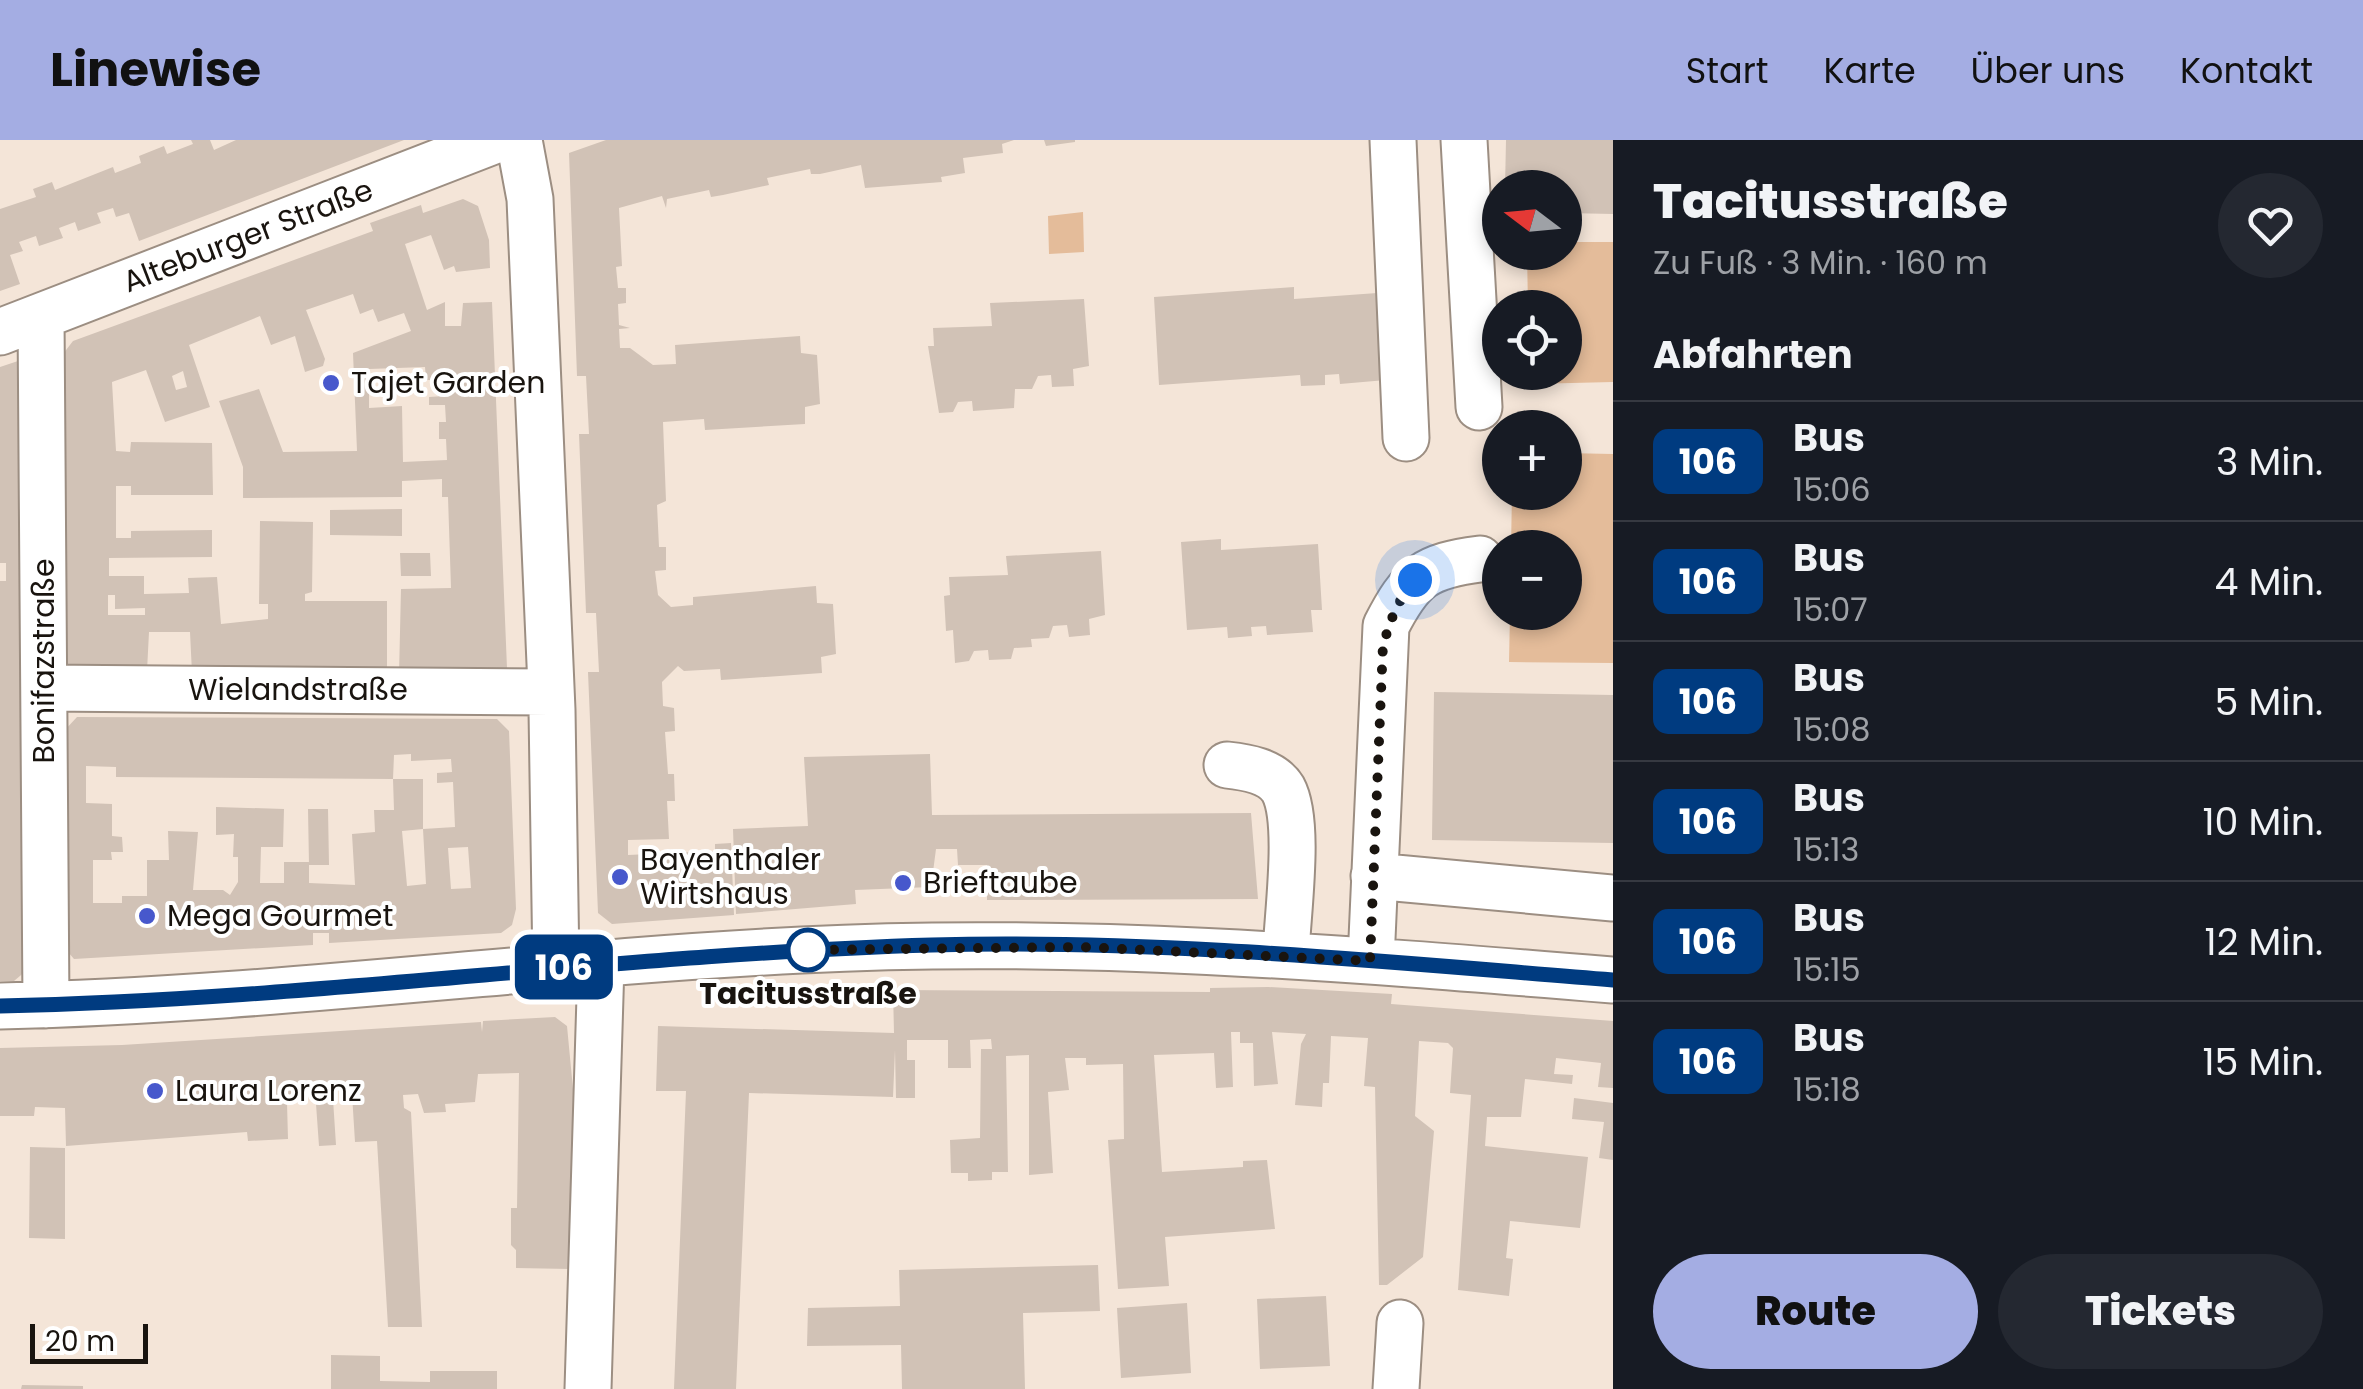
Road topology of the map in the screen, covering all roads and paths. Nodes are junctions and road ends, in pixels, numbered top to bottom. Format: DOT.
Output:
graph roads {
  1 [pos="496,140"];
  2 [pos="519,140"];
  3 [pos="1392,140"];
  4 [pos="1464,140"];
  5 [pos="21,324"];
  6 [pos="1479,407"];
  7 [pos="1406,438"];
  8 [pos="1480,559"];
  9 [pos="44,688"];
  10 [pos="551,692"];
  11 [pos="1227,765"];
  12 [pos="1374,876"];
  13 [pos="1613,898"];
  14 [pos="1286,956"];
  15 [pos="1370,961"];
  16 [pos="601,964"];
  17 [pos="556,968"];
  18 [pos="1613,980"];
  19 [pos="46,1005"];
  20 [pos="0,1006"];
  21 [pos="1400,1323"];
  22 [pos="588,1389"];
  23 [pos="1396,1389"];
  1 -- 5 [label="street, Alteburger Straße"];
  2 -- 10 [label="street"];
  3 -- 7 [label="street"];
  4 -- 6 [label="street"];
  5 -- 9 [label="street, Bonifazstraße"];
  8 -- 12 [label="street"];
  9 -- 10 [label="street, Wielandstraße"];
  9 -- 19 [label="street, Bonifazstraße"];
  10 -- 17 [label="street"];
  11 -- 14 [label="street"];
  12 -- 13 [label="street"];
  12 -- 15 [label="street"];
  14 -- 15 [label="street"];
  14 -- 16 [label="street"];
  15 -- 18 [label="street"];
  16 -- 17 [label="street"];
  16 -- 22 [label="street"];
  17 -- 19 [label="street"];
  19 -- 20 [label="street"];
  21 -- 23 [label="street"];
}
